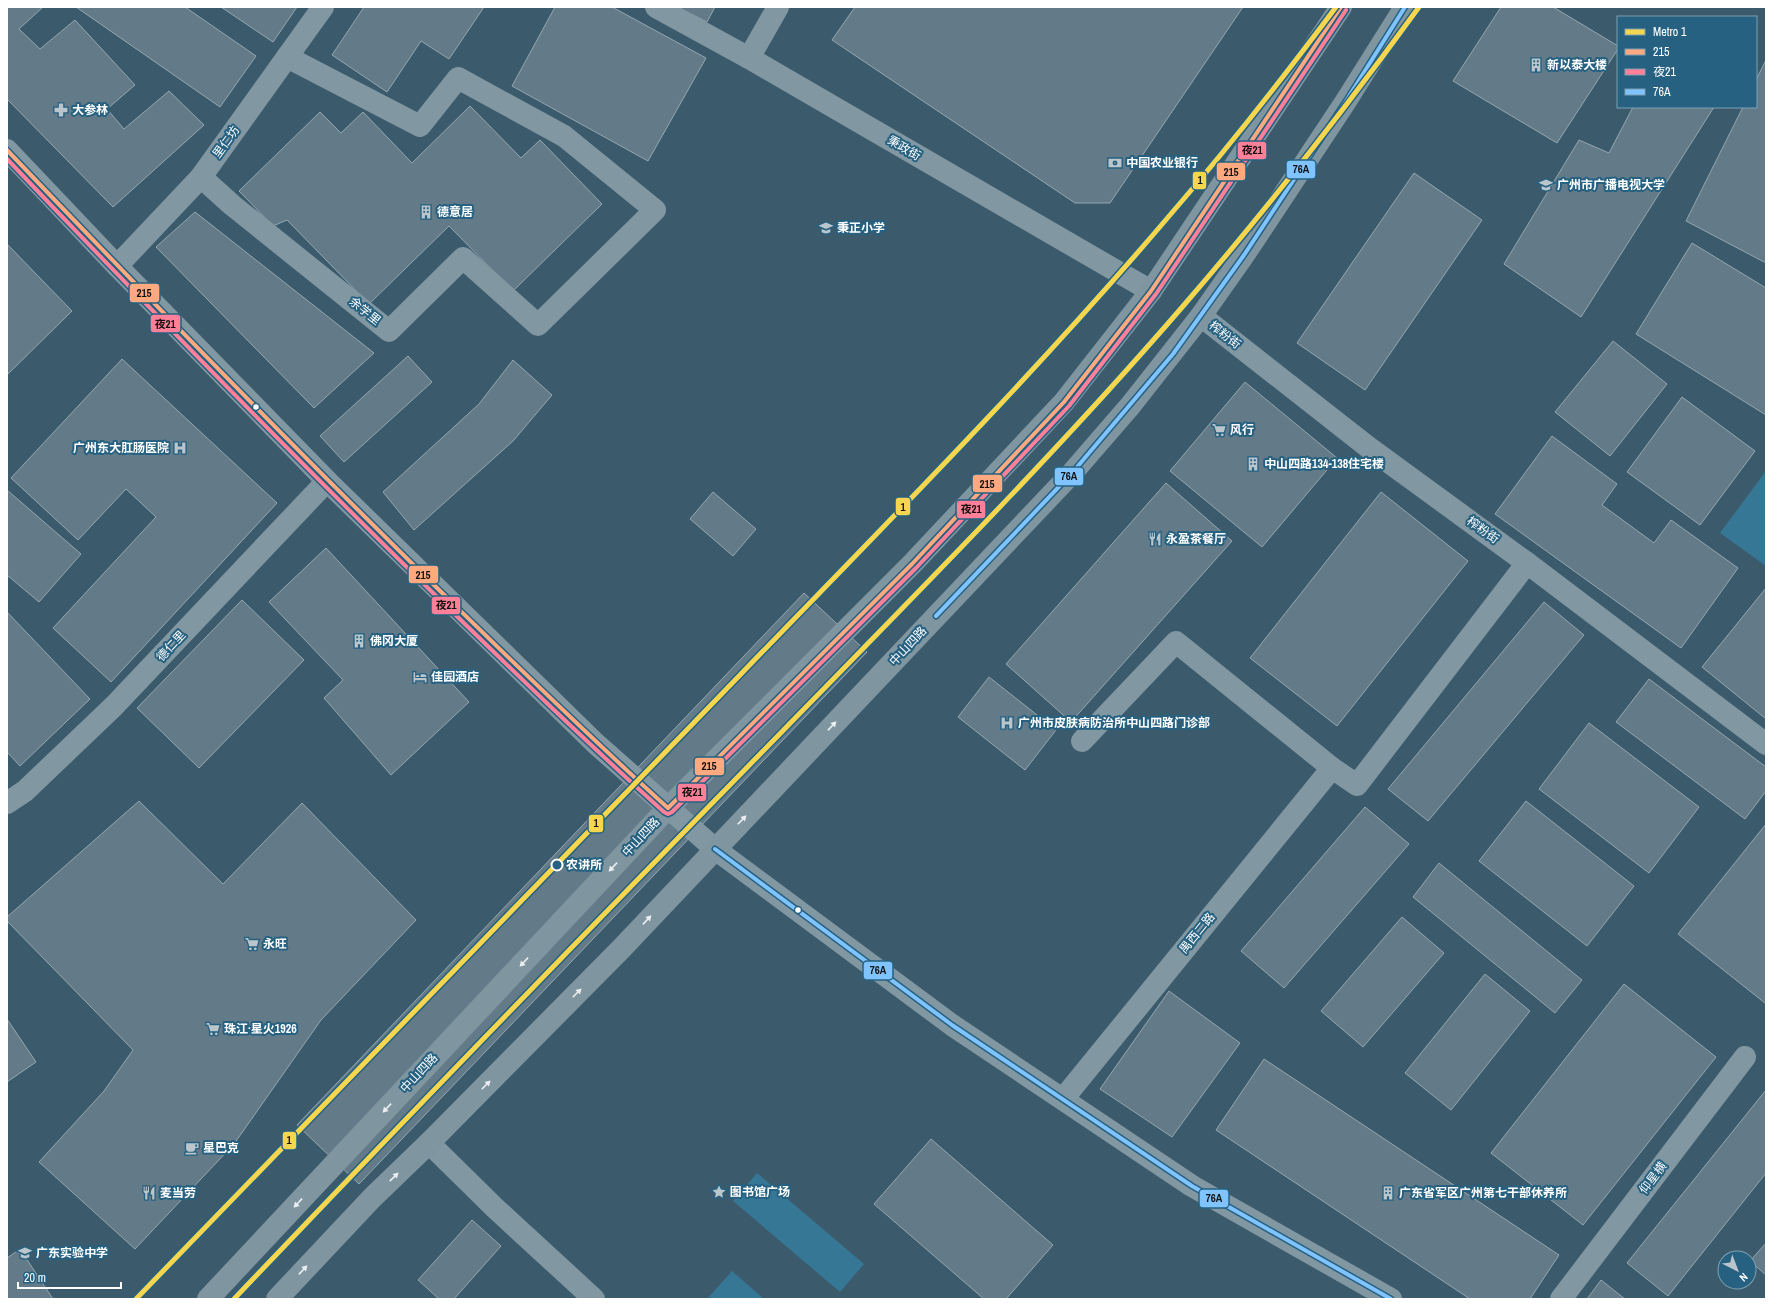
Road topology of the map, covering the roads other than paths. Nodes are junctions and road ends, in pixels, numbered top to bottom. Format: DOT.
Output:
graph roads {
  1 [pos="323,7"];
  2 [pos="656,7"];
  3 [pos="778,7"];
  4 [pos="1340,7"];
  5 [pos="1405,7"];
  6 [pos="287,57"];
  7 [pos="749,58"];
  8 [pos="7,150"];
  9 [pos="201,177"];
  10 [pos="117,266"];
  11 [pos="1151,291"];
  12 [pos="1201,316"];
  13 [pos="327,481"];
  14 [pos="1528,563"];
  15 [pos="1082,741"];
  16 [pos="1766,744"];
  17 [pos="1332,768"];
  18 [pos="7,802"];
  19 [pos="668,808"];
  20 [pos="715,849"];
  21 [pos="1745,1057"];
  22 [pos="1063,1099"];
  23 [pos="429,1143"];
  24 [pos="208,1299"];
  25 [pos="277,1299"];
  26 [pos="594,1299"];
  27 [pos="1391,1299"];
  28 [pos="1561,1299"];
  1 -- 6 [label="street, 里仁坊"];
  2 -- 7 [label="street, 秉政街"];
  3 -- 7 [label="street"];
  4 -- 11 [label="main road, 中山四路"];
  5 -- 12 [label="main road, 中山四路"];
  6 -- 9 [label="street, 里仁坊"];
  6 -- 9 [label="street, 余学里"];
  7 -- 11 [label="street, 秉政街"];
  8 -- 10 [label="street"];
  9 -- 10 [label="street, 里仁坊"];
  10 -- 13 [label="street"];
  11 -- 19 [label="main road, 中山四路"];
  12 -- 14 [label="street, 榨粉街"];
  20 -- 12 [label="main road, 中山四路, one-way"];
  13 -- 18 [label="street, 德仁里"];
  13 -- 19 [label="street"];
  14 -- 16 [label="street, 榨粉街"];
  14 -- 17 [label="street"];
  15 -- 17 [label="street"];
  17 -- 22 [label="street, 禺西二路"];
  19 -- 20 [label="street"];
  19 -- 24 [label="main road, 中山四路, one-way"];
  20 -- 22 [label="street"];
  23 -- 20 [label="main road, 中山四路, one-way"];
  21 -- 28 [label="street, 仰星横"];
  22 -- 27 [label="street"];
  25 -- 23 [label="main road, 中山四路, one-way"];
  23 -- 26 [label="street"];
}
